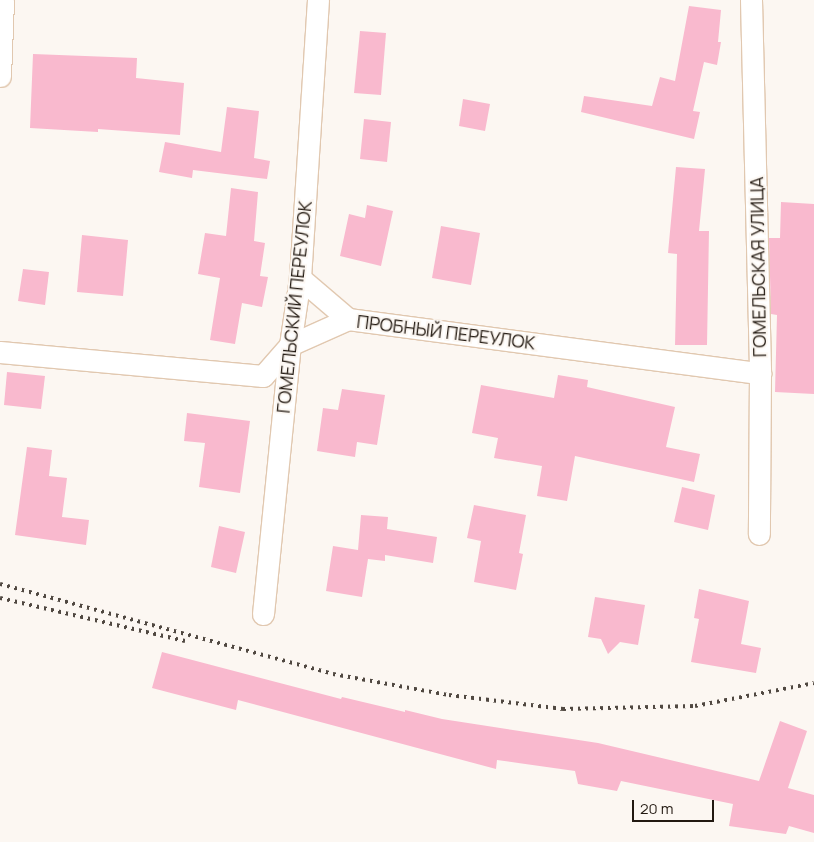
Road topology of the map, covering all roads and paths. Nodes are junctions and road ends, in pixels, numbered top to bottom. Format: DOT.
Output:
graph roads {
  1 [pos="3,0"];
  2 [pos="318,0"];
  3 [pos="751,0"];
  4 [pos="0,76"];
  5 [pos="300,278"];
  6 [pos="348,319"];
  7 [pos="290,344"];
  8 [pos="0,352"];
  9 [pos="760,373"];
  10 [pos="759,534"];
  11 [pos="263,614"];
  1 -- 4 [label="street"];
  2 -- 5 [label="street, ГОМЕЛЬСКИЙ ПЕРЕУЛОК"];
  3 -- 9 [label="street, ГОМЕЛЬСКАЯ УЛИЦА"];
  5 -- 6 [label="street"];
  5 -- 7 [label="street, ГОМЕЛЬСКИЙ ПЕРЕУЛОК"];
  6 -- 7 [label="street, ПРОБНЫЙ ПЕРЕУЛОК"];
  6 -- 9 [label="street, ПРОБНЫЙ ПЕРЕУЛОК"];
  7 -- 8 [label="street, ПРОБНЫЙ ПЕРЕУЛОК"];
  7 -- 11 [label="street, ГОМЕЛЬСКИЙ ПЕРЕУЛОК"];
  9 -- 10 [label="street, ГОМЕЛЬСКАЯ УЛИЦА"];
}
